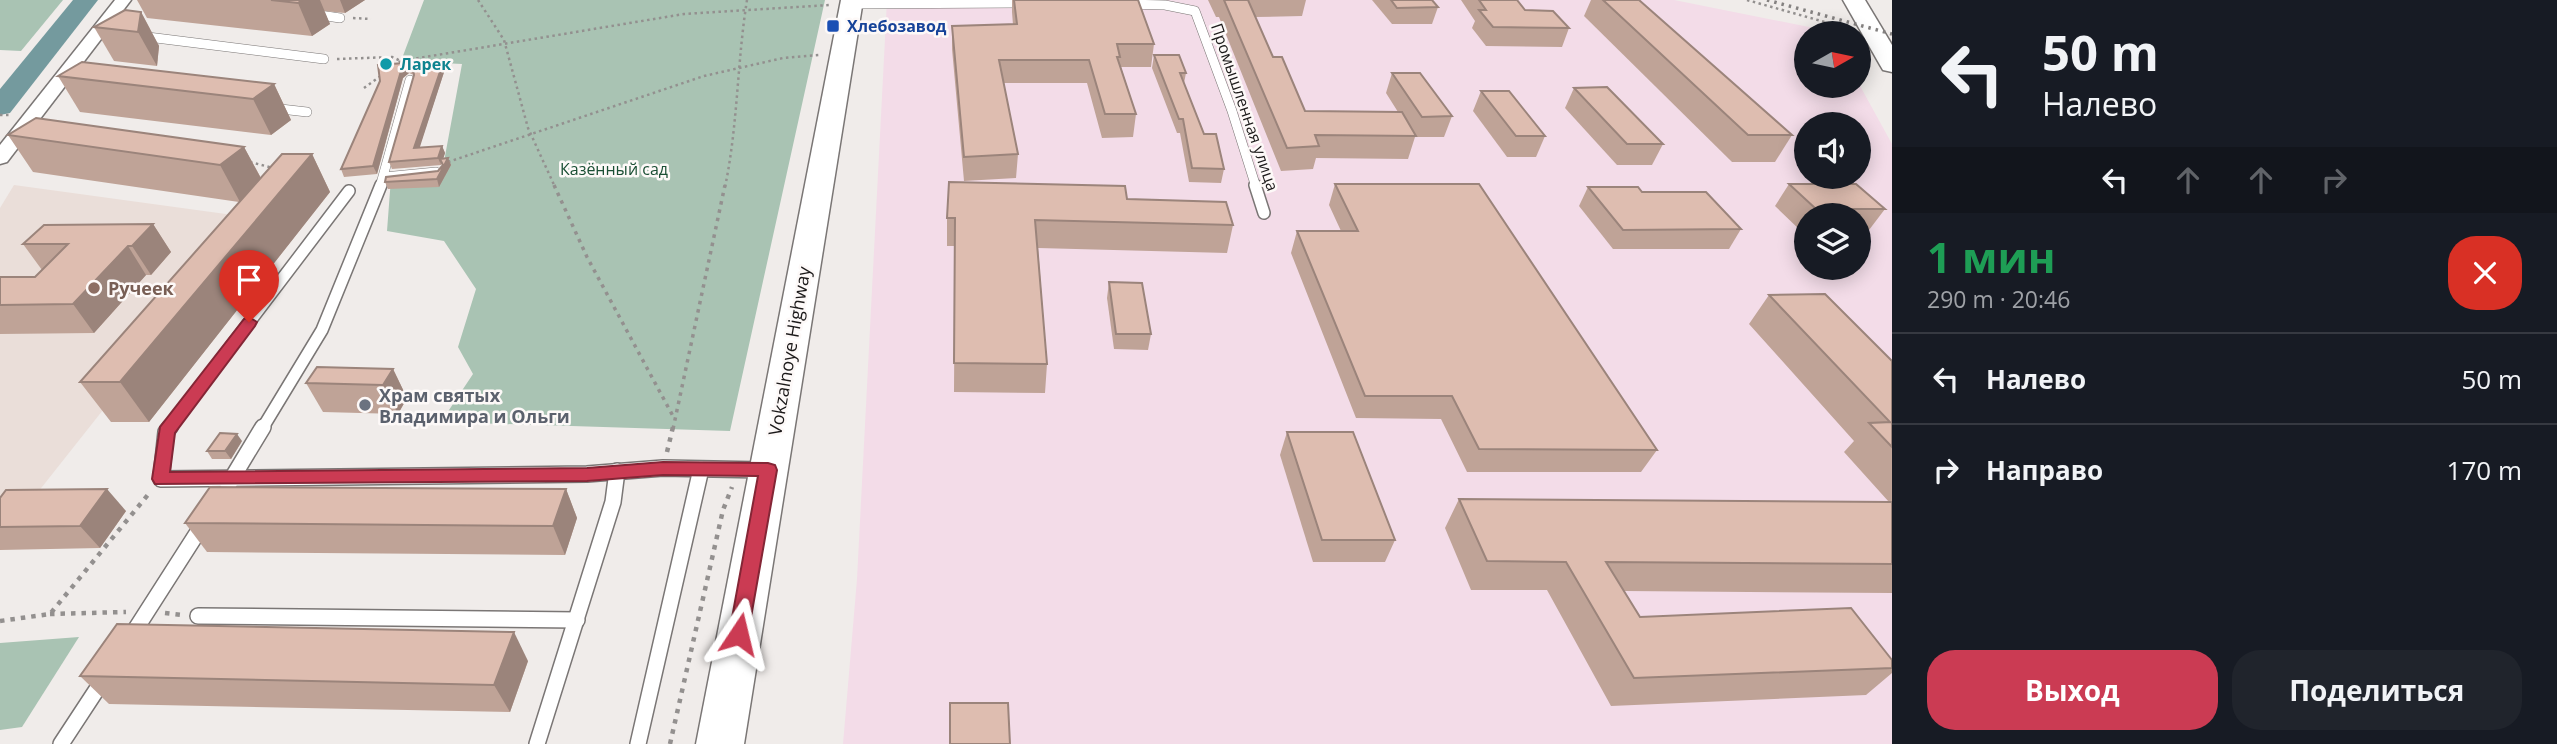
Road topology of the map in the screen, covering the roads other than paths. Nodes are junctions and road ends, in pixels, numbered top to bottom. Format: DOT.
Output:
graph roads {
  1 [pos="123,0"];
  2 [pos="1854,0"];
  3 [pos="852,2"];
  4 [pos="1037,3"];
  5 [pos="1114,4"];
  6 [pos="305,13"];
  7 [pos="340,18"];
  8 [pos="125,34"];
  9 [pos="324,59"];
  10 [pos="1892,65"];
  11 [pos="410,80"];
  12 [pos="257,106"];
  13 [pos="307,112"];
  14 [pos="0,158"];
  15 [pos="439,172"];
  16 [pos="384,177"];
  17 [pos="349,191"];
  18 [pos="1264,214"];
  19 [pos="701,469"];
  20 [pos="768,470"];
  21 [pos="617,471"];
  22 [pos="232,480"];
  23 [pos="198,616"];
  24 [pos="577,620"];
  25 [pos="61,744"];
  26 [pos="537,744"];
  27 [pos="638,744"];
  28 [pos="720,744"];
  1 -- 14 [label="street"];
  2 -- 10 [label="main road"];
  3 -- 4 [label="lane"];
  3 -- 20 [label="main road, Vokzalnoye Highway"];
  5 -- 18 [label="lane, Промышленная улица"];
  6 -- 7 [label="lane"];
  8 -- 9 [label="lane"];
  11 -- 16 [label="lane"];
  12 -- 13 [label="lane"];
  15 -- 16 [label="lane"];
  16 -- 22 [label="lane"];
  17 -- 22 [label="lane"];
  19 -- 20 [label="lane"];
  19 -- 21 [label="lane"];
  19 -- 27 [label="lane"];
  20 -- 28 [label="main road, Vokzalnoye Highway"];
  21 -- 22 [label="lane"];
  21 -- 24 [label="lane"];
  22 -- 25 [label="lane"];
  23 -- 24 [label="lane"];
  24 -- 26 [label="lane"];
}
